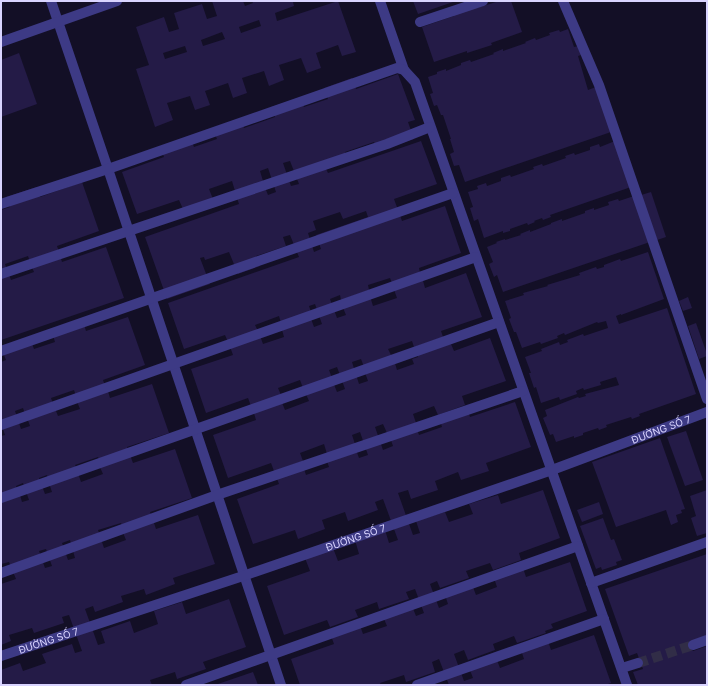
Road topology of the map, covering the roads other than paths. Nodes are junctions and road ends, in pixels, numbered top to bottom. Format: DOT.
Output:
graph roads {
  1 [pos="50,1"];
  2 [pos="117,1"];
  3 [pos="380,1"];
  4 [pos="483,1"];
  5 [pos="563,1"];
  6 [pos="58,22"];
  7 [pos="420,22"];
  8 [pos="1,42"];
  9 [pos="404,70"];
  10 [pos="430,127"];
  11 [pos="108,169"];
  12 [pos="453,193"];
  13 [pos="1,204"];
  14 [pos="129,231"];
  15 [pos="476,257"];
  16 [pos="1,274"];
  17 [pos="151,298"];
  18 [pos="499,322"];
  19 [pos="1,352"];
  20 [pos="173,364"];
  21 [pos="523,391"];
  22 [pos="707,399"];
  23 [pos="707,412"];
  24 [pos="1,425"];
  25 [pos="195,430"];
  26 [pos="552,470"];
  27 [pos="217,495"];
  28 [pos="1,498"];
  29 [pos="707,542"];
  30 [pos="578,546"];
  31 [pos="1,573"];
  32 [pos="243,576"];
  33 [pos="591,582"];
  34 [pos="604,619"];
  35 [pos="707,640"];
  36 [pos="693,645"];
  37 [pos="270,655"];
  38 [pos="1,656"];
  39 [pos="638,663"];
  40 [pos="622,668"];
  41 [pos="186,685"];
  42 [pos="280,685"];
  43 [pos="417,685"];
  44 [pos="627,685"];
  1 -- 6 [label="lane"];
  2 -- 6 [label="lane"];
  3 -- 9 [label="lane"];
  4 -- 7 [label="lane"];
  5 -- 22 [label="lane"];
  6 -- 8 [label="lane"];
  6 -- 11 [label="lane"];
  9 -- 10 [label="lane"];
  9 -- 11 [label="lane"];
  10 -- 12 [label="lane"];
  10 -- 14 [label="lane"];
  11 -- 13 [label="lane"];
  11 -- 14 [label="lane"];
  12 -- 15 [label="lane"];
  12 -- 17 [label="lane"];
  14 -- 16 [label="lane"];
  14 -- 17 [label="lane"];
  15 -- 18 [label="lane"];
  15 -- 20 [label="lane"];
  17 -- 19 [label="lane"];
  17 -- 20 [label="lane"];
  18 -- 21 [label="lane"];
  18 -- 25 [label="lane"];
  20 -- 24 [label="lane"];
  20 -- 25 [label="lane"];
  21 -- 26 [label="lane"];
  21 -- 27 [label="lane"];
  23 -- 26 [label="lane, ĐƯỜNG SỐ 7"];
  25 -- 27 [label="lane"];
  25 -- 28 [label="lane"];
  26 -- 30 [label="lane"];
  26 -- 32 [label="lane, ĐƯỜNG SỐ 7"];
  27 -- 31 [label="lane"];
  27 -- 32 [label="lane"];
  29 -- 33 [label="lane"];
  30 -- 33 [label="lane"];
  30 -- 37 [label="lane"];
  32 -- 37 [label="lane"];
  32 -- 38 [label="lane, ĐƯỜNG SỐ 7"];
  33 -- 34 [label="lane"];
  34 -- 40 [label="lane"];
  34 -- 43 [label="lane"];
  35 -- 36 [label="lane"];
  37 -- 41 [label="lane"];
  37 -- 42 [label="lane"];
  39 -- 40 [label="lane"];
  40 -- 44 [label="lane"];
}
